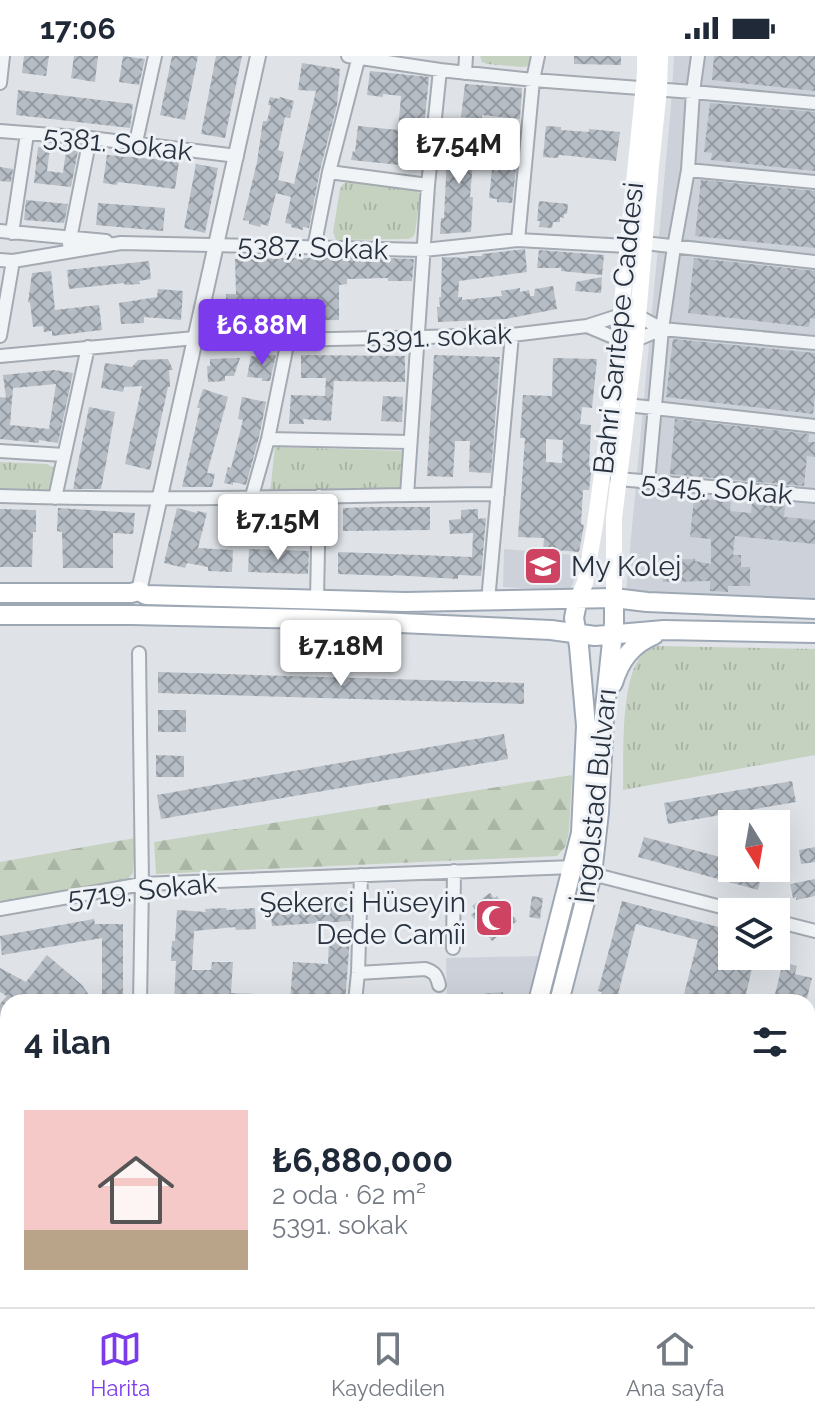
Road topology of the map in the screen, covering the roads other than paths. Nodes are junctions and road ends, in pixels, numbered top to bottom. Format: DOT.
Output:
graph roads {
  1 [pos="3,56"];
  2 [pos="155,56"];
  3 [pos="258,56"];
  4 [pos="355,56"];
  5 [pos="466,56"];
  6 [pos="538,56"];
  7 [pos="645,56"];
  8 [pos="660,56"];
  9 [pos="698,56"];
  10 [pos="440,70"];
  11 [pos="465,73"];
  12 [pos="533,80"];
  13 [pos="0,83"];
  14 [pos="652,89"];
  15 [pos="693,92"];
  16 [pos="815,103"];
  17 [pos="0,131"];
  18 [pos="27,134"];
  19 [pos="90,138"];
  20 [pos="136,142"];
  21 [pos="237,156"];
  22 [pos="688,170"];
  23 [pos="329,172"];
  24 [pos="815,182"];
  25 [pos="428,185"];
  26 [pos="6,232"];
  27 [pos="71,238"];
  28 [pos="518,240"];
  29 [pos="121,243"];
  30 [pos="217,244"];
  31 [pos="636,244"];
  32 [pos="674,247"];
  33 [pos="314,248"];
  34 [pos="424,250"];
  35 [pos="67,253"];
  36 [pos="7,260"];
  37 [pos="815,262"];
  38 [pos="630,315"];
  39 [pos="587,326"];
  40 [pos="662,329"];
  41 [pos="512,335"];
  42 [pos="0,336"];
  43 [pos="417,337"];
  44 [pos="195,338"];
  45 [pos="618,339"];
  46 [pos="288,340"];
  47 [pos="636,340"];
  48 [pos="815,343"];
  49 [pos="88,347"];
  50 [pos="0,356"];
  51 [pos="627,405"];
  52 [pos="654,408"];
  53 [pos="815,426"];
  54 [pos="268,439"];
  55 [pos="409,442"];
  56 [pos="0,451"];
  57 [pos="64,455"];
  58 [pos="618,479"];
  59 [pos="648,482"];
  60 [pos="498,494"];
  61 [pos="407,495"];
  62 [pos="0,496"];
  63 [pos="252,496"];
  64 [pos="319,496"];
  65 [pos="815,496"];
  66 [pos="55,498"];
  67 [pos="159,499"];
  68 [pos="0,593"];
  69 [pos="139,593"];
  70 [pos="578,598"];
  71 [pos="614,598"];
  72 [pos="317,600"];
  73 [pos="488,601"];
  74 [pos="815,609"];
  75 [pos="0,615"];
  76 [pos="137,615"];
  77 [pos="551,630"];
  78 [pos="664,630"];
  79 [pos="815,633"];
  80 [pos="612,634"];
  81 [pos="578,635"];
  82 [pos="139,653"];
  83 [pos="582,688"];
  84 [pos="604,717"];
  85 [pos="573,867"];
  86 [pos="454,871"];
  87 [pos="592,874"];
  88 [pos="361,875"];
  89 [pos="142,884"];
  90 [pos="718,906"];
  91 [pos="0,909"];
  92 [pos="790,925"];
  93 [pos="815,931"];
  94 [pos="453,948"];
  95 [pos="358,973"];
  96 [pos="439,985"];
  97 [pos="140,994"];
  98 [pos="356,994"];
  99 [pos="540,994"];
  100 [pos="561,994"];
  1 -- 13 [label="street"];
  2 -- 20 [label="street"];
  3 -- 21 [label="street"];
  4 -- 10 [label="street"];
  4 -- 23 [label="street"];
  5 -- 11 [label="street"];
  6 -- 12 [label="street"];
  7 -- 14 [label="main road, Bahri Sarıtepe Caddesi"];
  8 -- 14 [label="main road, Bahri Sarıtepe Caddesi"];
  9 -- 15 [label="street"];
  10 -- 11 [label="street"];
  10 -- 25 [label="street"];
  11 -- 12 [label="street"];
  12 -- 14 [label="street"];
  12 -- 28 [label="street"];
  14 -- 15 [label="street"];
  14 -- 31 [label="main road, Bahri Sarıtepe Caddesi"];
  15 -- 16 [label="street"];
  15 -- 22 [label="street"];
  17 -- 18 [label="street, 5381. Sokak"];
  18 -- 19 [label="street, 5381. Sokak"];
  18 -- 26 [label="street"];
  19 -- 20 [label="street, 5381. Sokak"];
  19 -- 27 [label="street"];
  20 -- 21 [label="street, 5381. Sokak"];
  21 -- 30 [label="street"];
  22 -- 24 [label="street"];
  22 -- 32 [label="street"];
  23 -- 25 [label="street"];
  23 -- 33 [label="street"];
  25 -- 34 [label="street"];
  26 -- 27 [label="street"];
  27 -- 29 [label="street"];
  27 -- 35 [label="street"];
  28 -- 31 [label="street, 5387. Sokak"];
  28 -- 34 [label="street, 5387. Sokak"];
  29 -- 30 [label="street, 5387. Sokak"];
  29 -- 35 [label="street, 5387. Sokak"];
  30 -- 33 [label="street, 5387. Sokak"];
  30 -- 44 [label="street"];
  31 -- 32 [label="street, 5387. Sokak"];
  31 -- 38 [label="main road, Bahri Sarıtepe Caddesi"];
  32 -- 37 [label="street, 5387. Sokak"];
  32 -- 40 [label="street"];
  33 -- 34 [label="street, 5387. Sokak"];
  34 -- 43 [label="street"];
  35 -- 36 [label="street, 5387. Sokak"];
  36 -- 42 [label="street"];
  38 -- 39 [label="street, 5391. sokak"];
  38 -- 40 [label="street"];
  38 -- 45 [label="main road, Bahri Sarıtepe Caddesi"];
  38 -- 47 [label="main road, Bahri Sarıtepe Caddesi"];
  39 -- 41 [label="street, 5391. sokak"];
  39 -- 45 [label="street"];
  40 -- 47 [label="street"];
  40 -- 48 [label="street"];
  40 -- 52 [label="street"];
  41 -- 43 [label="street, 5391. sokak"];
  41 -- 60 [label="street"];
  43 -- 46 [label="street, 5391. sokak"];
  43 -- 55 [label="street"];
  44 -- 46 [label="street, 5391. sokak"];
  44 -- 49 [label="street, 5391. sokak"];
  44 -- 67 [label="street"];
  45 -- 47 [label="street"];
  45 -- 70 [label="main road, Bahri Sarıtepe Caddesi"];
  46 -- 54 [label="street"];
  47 -- 51 [label="main road, Bahri Sarıtepe Caddesi"];
  49 -- 50 [label="street, 5391. sokak"];
  49 -- 57 [label="street"];
  51 -- 52 [label="street"];
  51 -- 58 [label="main road, Bahri Sarıtepe Caddesi"];
  52 -- 53 [label="street"];
  52 -- 59 [label="street"];
  54 -- 55 [label="street"];
  54 -- 63 [label="street"];
  55 -- 61 [label="street"];
  56 -- 57 [label="street"];
  57 -- 66 [label="street"];
  58 -- 59 [label="street, 5345. Sokak"];
  58 -- 71 [label="main road, Bahri Sarıtepe Caddesi"];
  59 -- 65 [label="street, 5345. Sokak"];
  60 -- 61 [label="street"];
  60 -- 73 [label="street"];
  61 -- 64 [label="street"];
  62 -- 66 [label="street"];
  63 -- 64 [label="street"];
  63 -- 67 [label="street"];
  64 -- 72 [label="street"];
  66 -- 67 [label="street"];
  67 -- 69 [label="street"];
  68 -- 69 [label="main road"];
  69 -- 72 [label="main road"];
  69 -- 76 [label="main road"];
  70 -- 71 [label="main road"];
  70 -- 73 [label="main road"];
  70 -- 81 [label="main road, İngolstad Bulvarı"];
  71 -- 74 [label="main road"];
  71 -- 80 [label="main road, İngolstad Bulvarı"];
  72 -- 73 [label="main road"];
  75 -- 76 [label="main road"];
  76 -- 77 [label="main road"];
  77 -- 81 [label="main road"];
  77 -- 83 [label="main road"];
  78 -- 79 [label="main road"];
  78 -- 80 [label="main road"];
  78 -- 84 [label="main road"];
  80 -- 81 [label="main road"];
  80 -- 84 [label="main road, İngolstad Bulvarı"];
  81 -- 83 [label="main road, İngolstad Bulvarı"];
  82 -- 89 [label="street"];
  83 -- 85 [label="main road, İngolstad Bulvarı"];
  84 -- 87 [label="main road, İngolstad Bulvarı"];
  85 -- 86 [label="street, 5719. Sokak"];
  85 -- 99 [label="main road, İngolstad Bulvarı"];
  86 -- 88 [label="street, 5719. Sokak"];
  86 -- 94 [label="street"];
  87 -- 90 [label="street"];
  87 -- 100 [label="main road, İngolstad Bulvarı"];
  88 -- 89 [label="street, 5719. Sokak"];
  88 -- 95 [label="street"];
  89 -- 91 [label="street, 5719. Sokak"];
  89 -- 97 [label="street"];
  92 -- 93 [label="street"];
  95 -- 96 [label="street"];
  95 -- 98 [label="street"];
}
